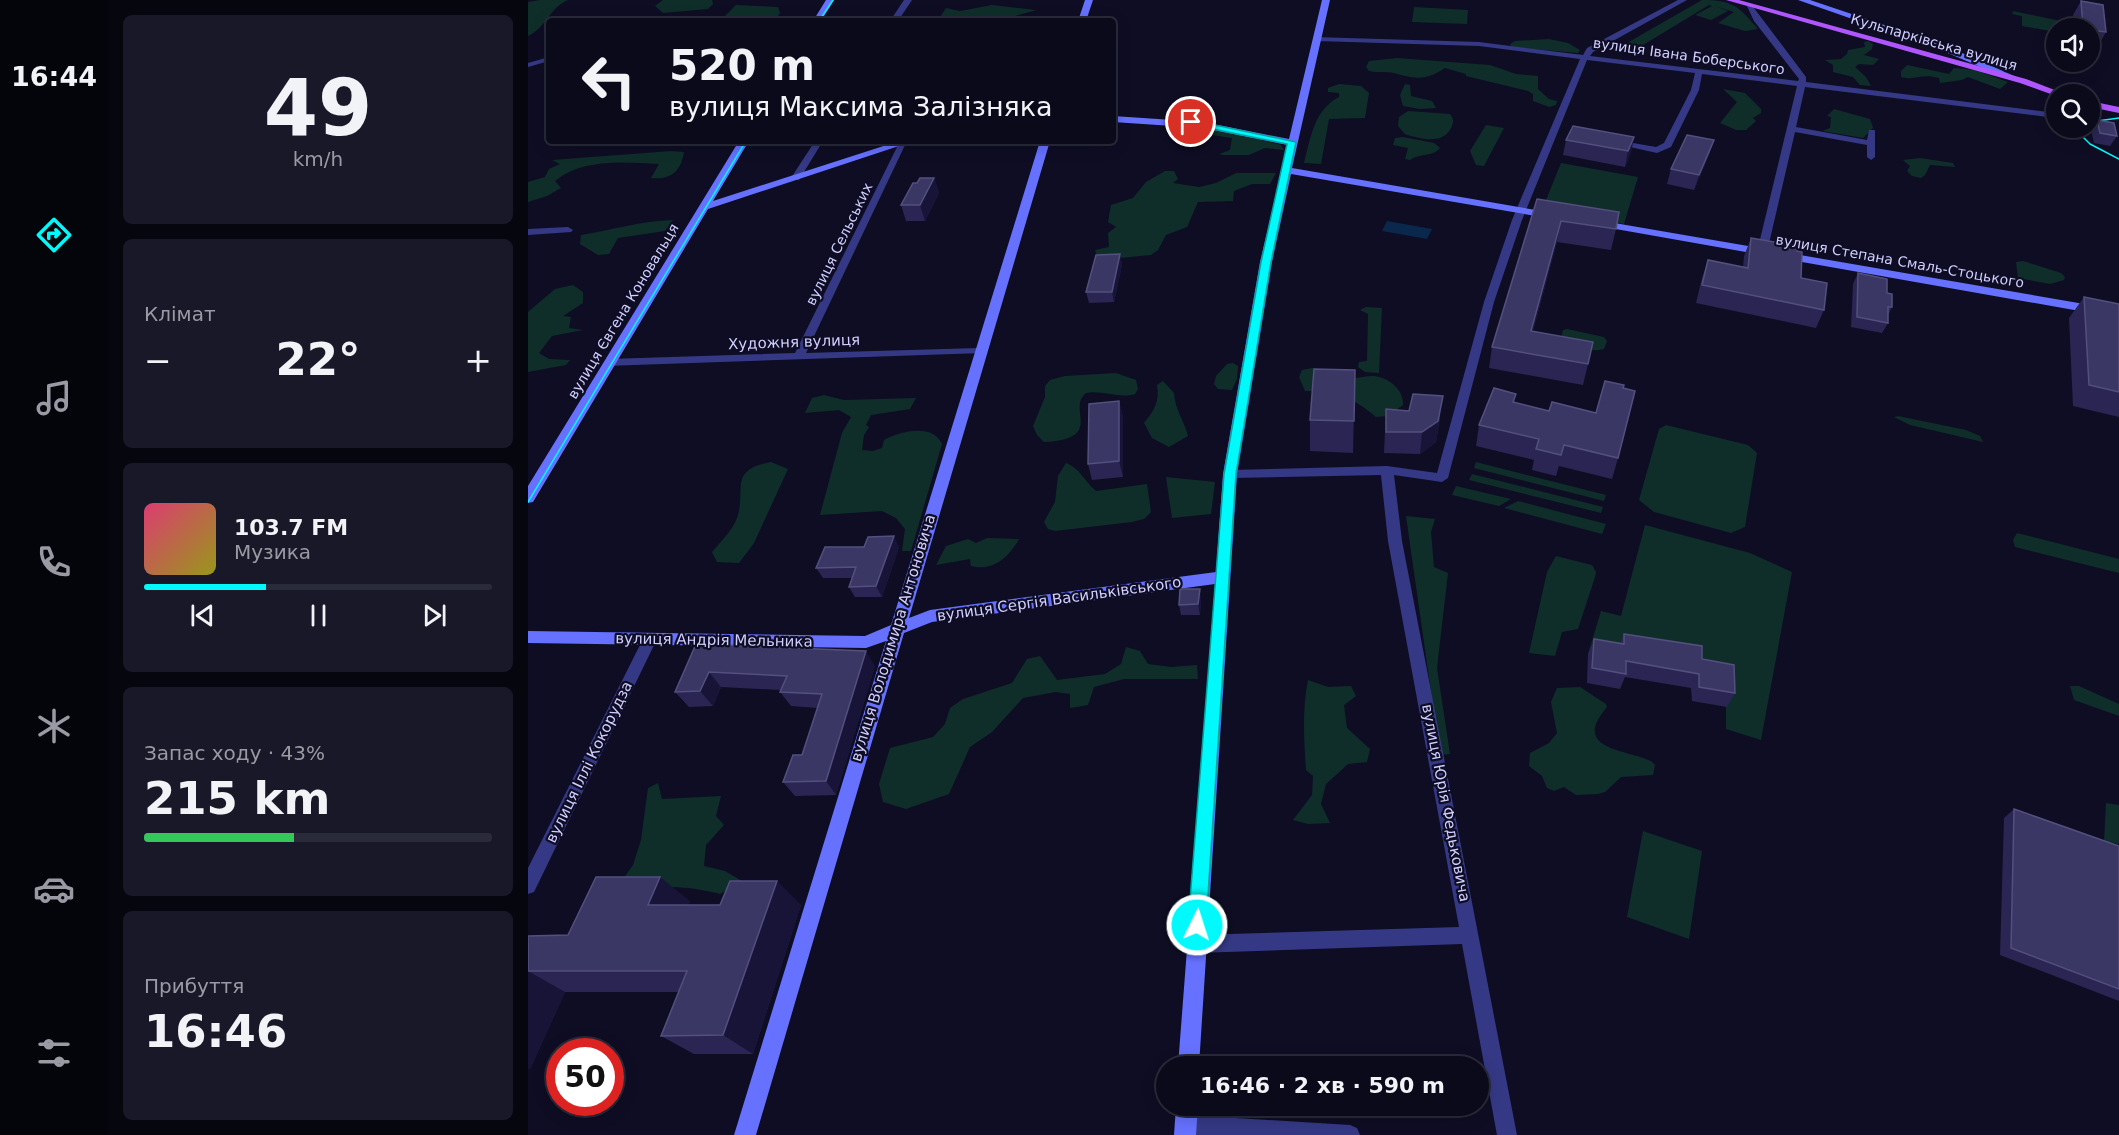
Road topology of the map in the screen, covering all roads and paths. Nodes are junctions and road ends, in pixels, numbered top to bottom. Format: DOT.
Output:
graph roads {
  1 [pos="830,0"];
  2 [pos="908,0"];
  3 [pos="1089,0"];
  4 [pos="1326,0"];
  5 [pos="1683,0"];
  6 [pos="1730,0"];
  7 [pos="1802,0"];
  8 [pos="1751,6"];
  9 [pos="819,18"];
  10 [pos="896,18"];
  11 [pos="1083,18"];
  12 [pos="1317,39"];
  13 [pos="1955,54"];
  14 [pos="1586,56"];
  15 [pos="546,60"];
  16 [pos="1946,60"];
  17 [pos="528,65"];
  18 [pos="1699,71"];
  19 [pos="2023,81"];
  20 [pos="1803,85"];
  21 [pos="2046,89"];
  22 [pos="2100,107"];
  23 [pos="2119,110"];
  24 [pos="2046,115"];
  25 [pos="1116,119"];
  26 [pos="1790,129"];
  27 [pos="1872,132"];
  28 [pos="1292,142"];
  29 [pos="1610,142"];
  30 [pos="1872,143"];
  31 [pos="742,144"];
  32 [pos="817,144"];
  33 [pos="900,144"];
  34 [pos="905,144"];
  35 [pos="1044,144"];
  36 [pos="1871,157"];
  37 [pos="1286,170"];
  38 [pos="796,178"];
  39 [pos="704,207"];
  40 [pos="1522,211"];
  41 [pos="1566,218"];
  42 [pos="1587,222"];
  43 [pos="568,230"];
  44 [pos="528,232"];
  45 [pos="1762,252"];
  46 [pos="2119,314"];
  47 [pos="979,351"];
  48 [pos="799,357"];
  49 [pos="609,363"];
  50 [pos="1387,470"];
  51 [pos="1230,474"];
  52 [pos="528,498"];
  53 [pos="1223,577"];
  54 [pos="898,628"];
  55 [pos="528,637"];
  56 [pos="650,639"];
  57 [pos="528,886"];
  58 [pos="1471,935"];
  59 [pos="1196,944"];
  60 [pos="1190,1056"];
  61 [pos="1186,1122"];
  62 [pos="744,1135"];
  63 [pos="1350,1135"];
  64 [pos="1507,1135"];
  1 -- 9 [label="main road"];
  2 -- 10 [label="street"];
  3 -- 11 [label="main road"];
  4 -- 12 [label="main road"];
  5 -- 14 [label="street"];
  6 -- 8 [label="main road, Кульпарківська вулиця"];
  7 -- 13 [label="main road"];
  8 -- 16 [label="main road, Кульпарківська вулиця"];
  8 -- 20 [label="street"];
  12 -- 14 [label="street, вулиця Івана Боберського"];
  12 -- 28 [label="main road"];
  13 -- 16 [label="main road"];
  13 -- 19 [label="main road"];
  14 -- 18 [label="street, вулиця Івана Боберського"];
  14 -- 40 [label="street"];
  15 -- 17 [label="street"];
  16 -- 19 [label="main road, Кульпарківська вулиця"];
  18 -- 20 [label="street, вулиця Івана Боберського"];
  18 -- 29 [label="street"];
  19 -- 21 [label="main road, Кульпарківська вулиця"];
  20 -- 24 [label="street, вулиця Івана Боберського"];
  20 -- 26 [label="street"];
  22 -- 23 [label="main road"];
  25 -- 28 [label="main road"];
  26 -- 30 [label="street"];
  26 -- 45 [label="street"];
  27 -- 30 [label="street"];
  28 -- 37 [label="main road"];
  30 -- 36 [label="street"];
  31 -- 39 [label="main road, вулиця Євгена Коновальця"];
  32 -- 38 [label="street"];
  33 -- 38 [label="main road"];
  34 -- 48 [label="street, вулиця Сельських"];
  35 -- 47 [label="main road, вулиця Володимира Антоновича"];
  37 -- 40 [label="main road"];
  37 -- 51 [label="main road"];
  38 -- 39 [label="main road"];
  39 -- 49 [label="main road, вулиця Євгена Коновальця"];
  40 -- 41 [label="main road"];
  40 -- 50 [label="street"];
  42 -- 45 [label="main road, вулиця Степана Смаль-Стоцького"];
  43 -- 44 [label="street"];
  45 -- 46 [label="main road, вулиця Степана Смаль-Стоцького"];
  47 -- 48 [label="street, Художня вулиця"];
  47 -- 54 [label="main road, вулиця Володимира Антоновича"];
  48 -- 49 [label="street, Художня вулиця"];
  49 -- 52 [label="main road, вулиця Євгена Коновальця"];
  50 -- 51 [label="street"];
  50 -- 58 [label="street, вулиця Юрія Федьковича"];
  51 -- 53 [label="main road"];
  53 -- 54 [label="main road, вулиця Сергія Васильківського"];
  53 -- 59 [label="main road"];
  54 -- 56 [label="main road, вулиця Андрія Мельника"];
  54 -- 62 [label="main road, вулиця Володимира Антоновича"];
  55 -- 56 [label="main road, вулиця Андрія Мельника"];
  56 -- 57 [label="street, вулиця Іллі Кокорудза"];
  58 -- 59 [label="street"];
  58 -- 64 [label="street, вулиця Юрія Федьковича"];
  59 -- 60 [label="main road"];
  61 -- 63 [label="street"];
}
